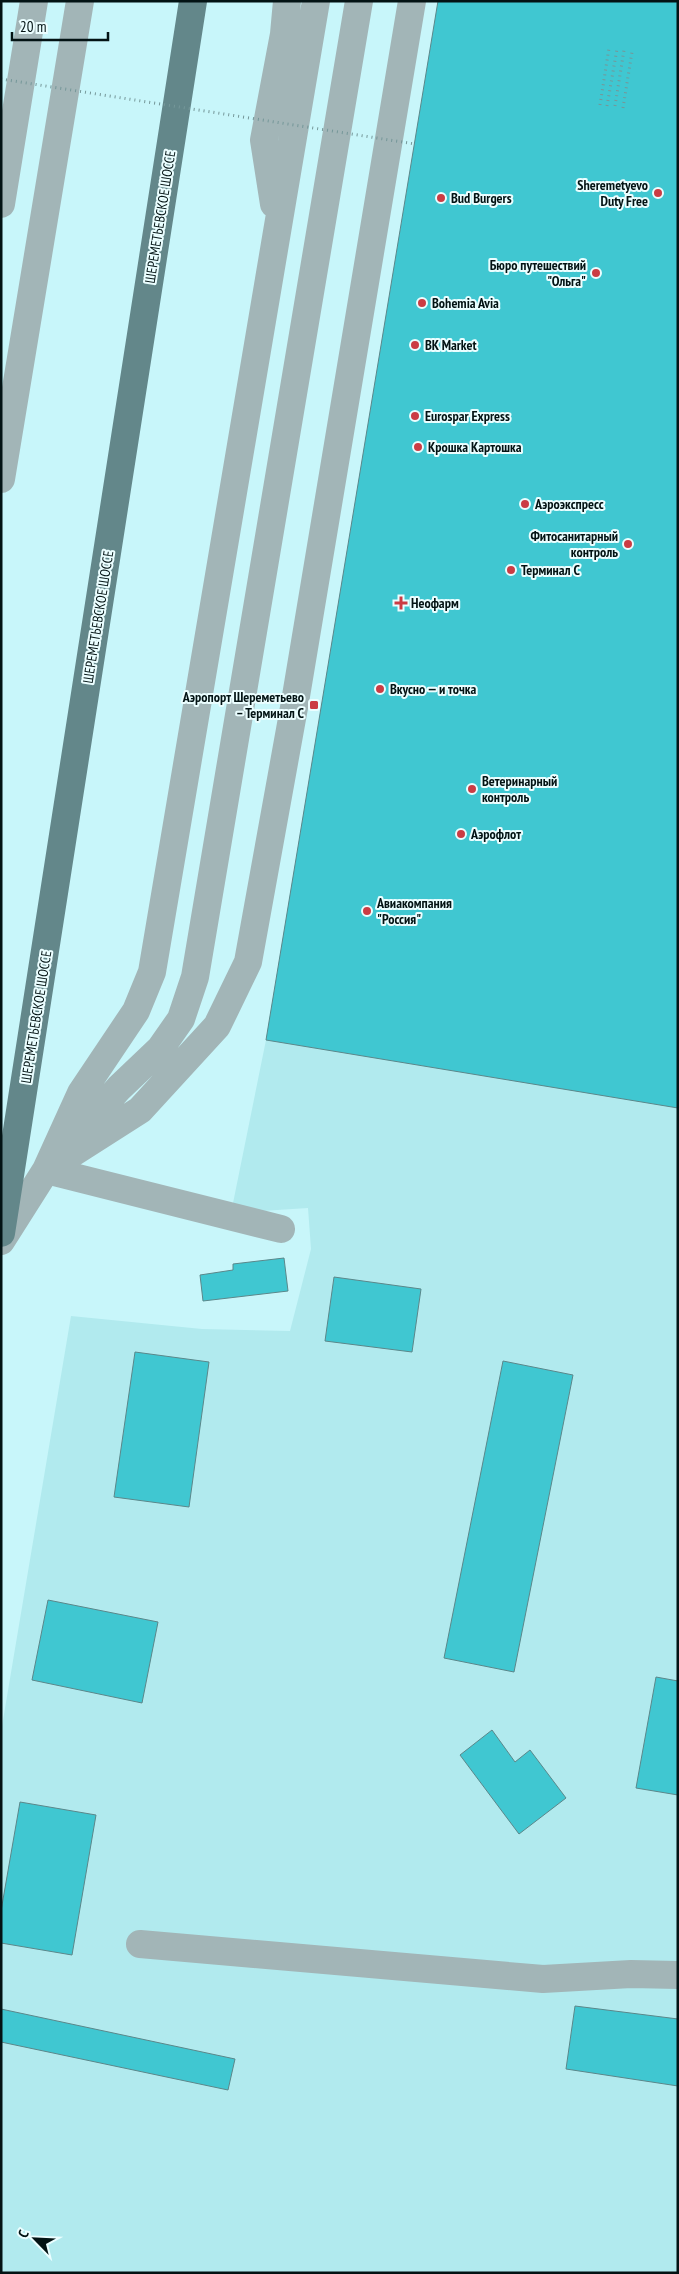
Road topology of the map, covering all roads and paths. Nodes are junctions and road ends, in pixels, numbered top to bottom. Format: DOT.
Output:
graph roads {
  1 [pos="34,1"];
  2 [pos="80,1"];
  3 [pos="194,1"];
  4 [pos="287,1"];
  5 [pos="316,1"];
  6 [pos="359,1"];
  7 [pos="412,1"];
  8 [pos="609,48"];
  9 [pos="617,49"];
  10 [pos="624,50"];
  11 [pos="632,52"];
  12 [pos="1,79"];
  13 [pos="600,105"];
  14 [pos="607,106"];
  15 [pos="614,106"];
  16 [pos="623,108"];
  17 [pos="415,144"];
  18 [pos="1,204"];
  19 [pos="277,230"];
  20 [pos="1,479"];
  21 [pos="46,1170"];
  22 [pos="281,1230"];
  23 [pos="1,1233"];
  24 [pos="1,1241"];
  25 [pos="140,1944"];
  26 [pos="678,1975"];
  1 -- 18 [label="lane"];
  2 -- 20 [label="lane"];
  3 -- 23 [label="main road, ШЕРЕМЕТЬЕВСКОЕ ШОССЕ"];
  4 -- 19 [label="lane"];
  5 -- 19 [label="lane"];
  6 -- 21 [label="lane"];
  7 -- 21 [label="lane"];
  8 -- 13 [label="path"];
  9 -- 14 [label="path"];
  10 -- 15 [label="path"];
  11 -- 16 [label="path"];
  12 -- 17 [label="path, bridge"];
  19 -- 21 [label="lane"];
  21 -- 22 [label="lane"];
  21 -- 24 [label="lane"];
  25 -- 26 [label="lane"];
}
